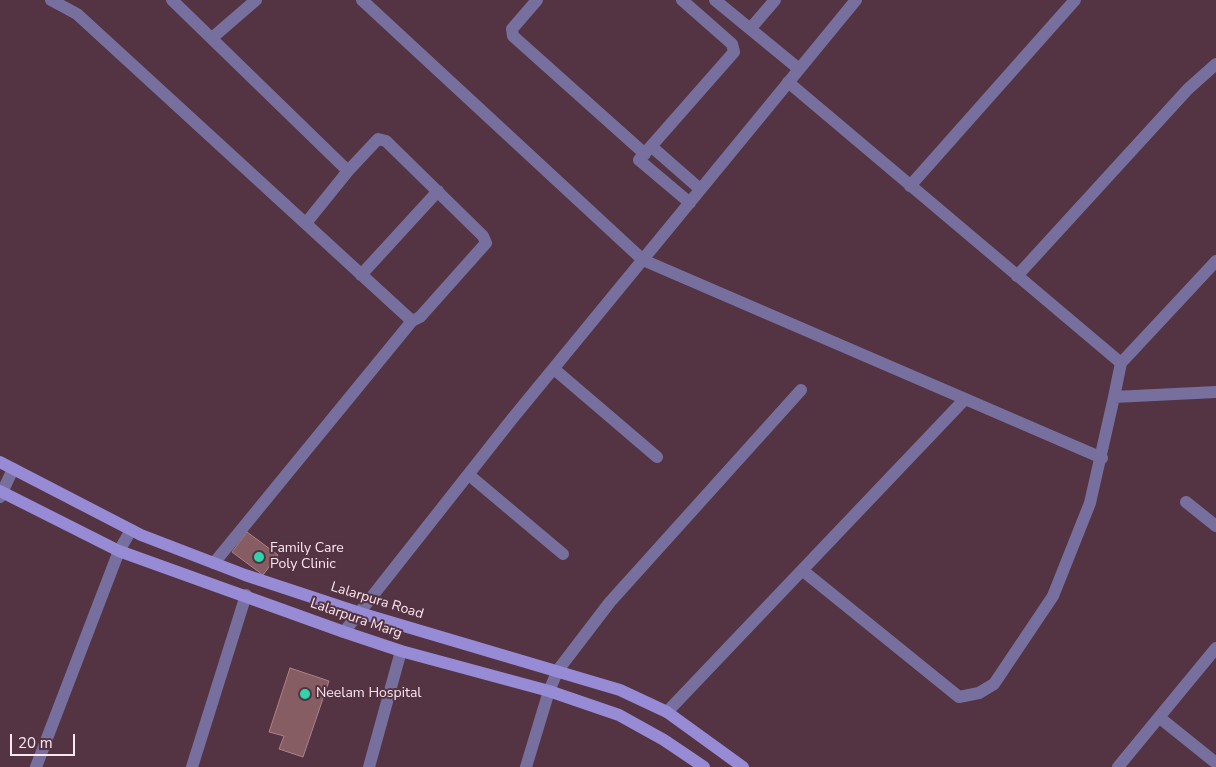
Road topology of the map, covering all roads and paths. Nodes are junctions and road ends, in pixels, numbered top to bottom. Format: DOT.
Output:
graph roads {
  1 [pos="51,0"];
  2 [pos="172,0"];
  3 [pos="256,0"];
  4 [pos="362,0"];
  5 [pos="537,0"];
  6 [pos="682,0"];
  7 [pos="715,0"];
  8 [pos="774,0"];
  9 [pos="856,0"];
  10 [pos="1074,0"];
  11 [pos="750,29"];
  12 [pos="212,38"];
  13 [pos="1216,64"];
  14 [pos="799,69"];
  15 [pos="788,82"];
  16 [pos="645,153"];
  17 [pos="348,171"];
  18 [pos="910,186"];
  19 [pos="700,189"];
  20 [pos="438,191"];
  21 [pos="690,203"];
  22 [pos="306,223"];
  23 [pos="643,260"];
  24 [pos="1216,261"];
  25 [pos="361,275"];
  26 [pos="1017,276"];
  27 [pos="412,321"];
  28 [pos="1121,363"];
  29 [pos="554,369"];
  30 [pos="801,390"];
  31 [pos="1216,392"];
  32 [pos="1114,397"];
  33 [pos="965,399"];
  34 [pos="657,456"];
  35 [pos="1102,458"];
  36 [pos="0,462"];
  37 [pos="13,469"];
  38 [pos="469,475"];
  39 [pos="1,493"];
  40 [pos="1186,502"];
  41 [pos="1216,526"];
  42 [pos="131,530"];
  43 [pos="119,551"];
  44 [pos="562,554"];
  45 [pos="214,563"];
  46 [pos="802,570"];
  47 [pos="246,595"];
  48 [pos="360,613"];
  49 [pos="344,632"];
  50 [pos="1216,648"];
  51 [pos="401,651"];
  52 [pos="558,670"];
  53 [pos="549,692"];
  54 [pos="667,712"];
  55 [pos="1160,718"];
  56 [pos="1216,763"];
  57 [pos="36,767"];
  58 [pos="192,767"];
  59 [pos="369,767"];
  60 [pos="526,767"];
  61 [pos="704,767"];
  62 [pos="743,767"];
  63 [pos="1118,767"];
  1 -- 22 [label="street"];
  2 -- 12 [label="street"];
  3 -- 12 [label="street"];
  4 -- 23 [label="street"];
  5 -- 16 [label="street"];
  6 -- 16 [label="street"];
  7 -- 11 [label="street"];
  8 -- 11 [label="street"];
  9 -- 14 [label="street"];
  10 -- 18 [label="street"];
  11 -- 14 [label="street"];
  12 -- 17 [label="street"];
  13 -- 26 [label="street"];
  14 -- 15 [label="street"];
  15 -- 18 [label="street"];
  15 -- 19 [label="street"];
  16 -- 19 [label="street"];
  16 -- 21 [label="street"];
  17 -- 20 [label="street"];
  17 -- 22 [label="street"];
  18 -- 26 [label="street"];
  19 -- 21 [label="street"];
  20 -- 25 [label="street"];
  20 -- 27 [label="street"];
  21 -- 23 [label="street"];
  22 -- 25 [label="street"];
  23 -- 29 [label="street"];
  23 -- 33 [label="street"];
  24 -- 28 [label="street"];
  25 -- 27 [label="street"];
  26 -- 28 [label="street"];
  27 -- 45 [label="street"];
  28 -- 32 [label="street"];
  29 -- 34 [label="street"];
  29 -- 38 [label="street"];
  30 -- 52 [label="street"];
  31 -- 32 [label="street"];
  32 -- 35 [label="street"];
  33 -- 35 [label="street"];
  33 -- 46 [label="street"];
  35 -- 46 [label="street"];
  36 -- 37 [label="street, Lalarpura Road"];
  37 -- 39 [label="street"];
  37 -- 42 [label="street, Lalarpura Road"];
  38 -- 44 [label="street"];
  38 -- 48 [label="street"];
  39 -- 43 [label="street, Lalarpura Marg"];
  40 -- 41 [label="street"];
  42 -- 43 [label="street"];
  42 -- 45 [label="street, Lalarpura Road"];
  43 -- 47 [label="street, Lalarpura Marg"];
  43 -- 57 [label="street"];
  45 -- 48 [label="street, Lalarpura Road"];
  46 -- 54 [label="street"];
  47 -- 49 [label="street, Lalarpura Marg"];
  47 -- 58 [label="street"];
  48 -- 49 [label="street"];
  48 -- 52 [label="street, Lalarpura Road"];
  49 -- 51 [label="street, Lalarpura Marg"];
  50 -- 55 [label="street"];
  51 -- 53 [label="street, Lalarpura Marg"];
  51 -- 59 [label="street"];
  52 -- 53 [label="street"];
  52 -- 54 [label="street, Lalarpura Road"];
  53 -- 60 [label="street"];
  53 -- 61 [label="street, Lalarpura Marg"];
  54 -- 62 [label="street, Lalarpura Road"];
  55 -- 56 [label="street"];
  55 -- 63 [label="street"];
}
